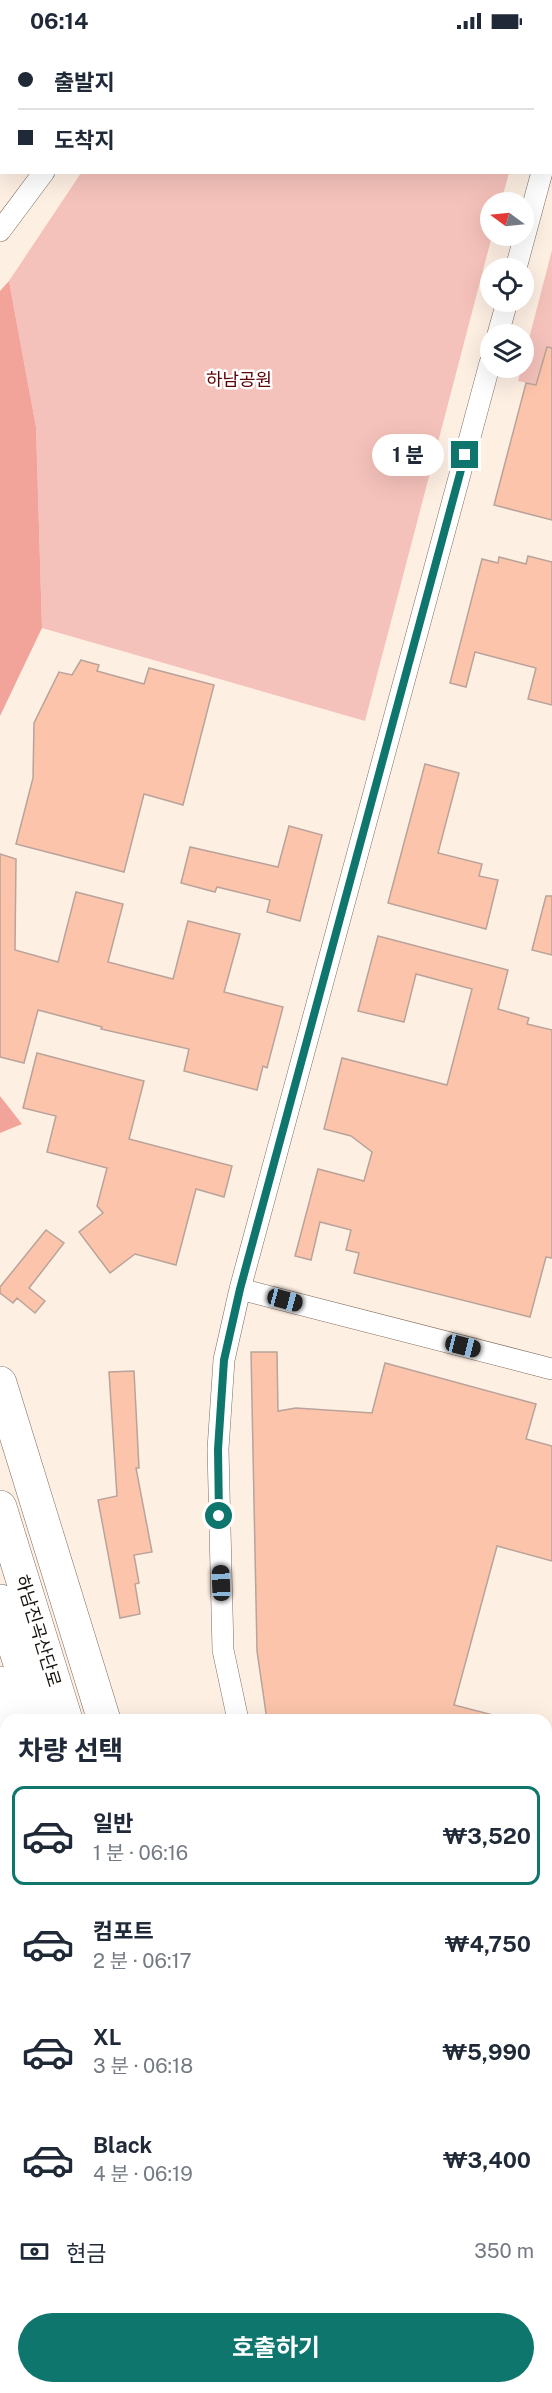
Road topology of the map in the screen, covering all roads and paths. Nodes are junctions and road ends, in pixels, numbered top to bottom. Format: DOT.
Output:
graph roads {
  1 [pos="43,174"];
  2 [pos="541,174"];
  3 [pos="0,231"];
  4 [pos="519,258"];
  5 [pos="486,378"];
  6 [pos="240,1289"];
  7 [pos="552,1369"];
  8 [pos="0,1383"];
  9 [pos="0,1507"];
  10 [pos="0,1601"];
  11 [pos="0,1683"];
  12 [pos="10,1714"];
  13 [pos="36,1714"];
  14 [pos="64,1714"];
  15 [pos="102,1714"];
  16 [pos="237,1714"];
  1 -- 3 [label="street"];
  2 -- 4 [label="street"];
  5 -- 6 [label="street"];
  6 -- 7 [label="street"];
  6 -- 16 [label="street"];
  8 -- 15 [label="highway"];
  9 -- 14 [label="highway, 하남진곡산단로"];
  10 -- 13 [label="highway, 하남진곡산단로"];
  11 -- 12 [label="highway"];
}
